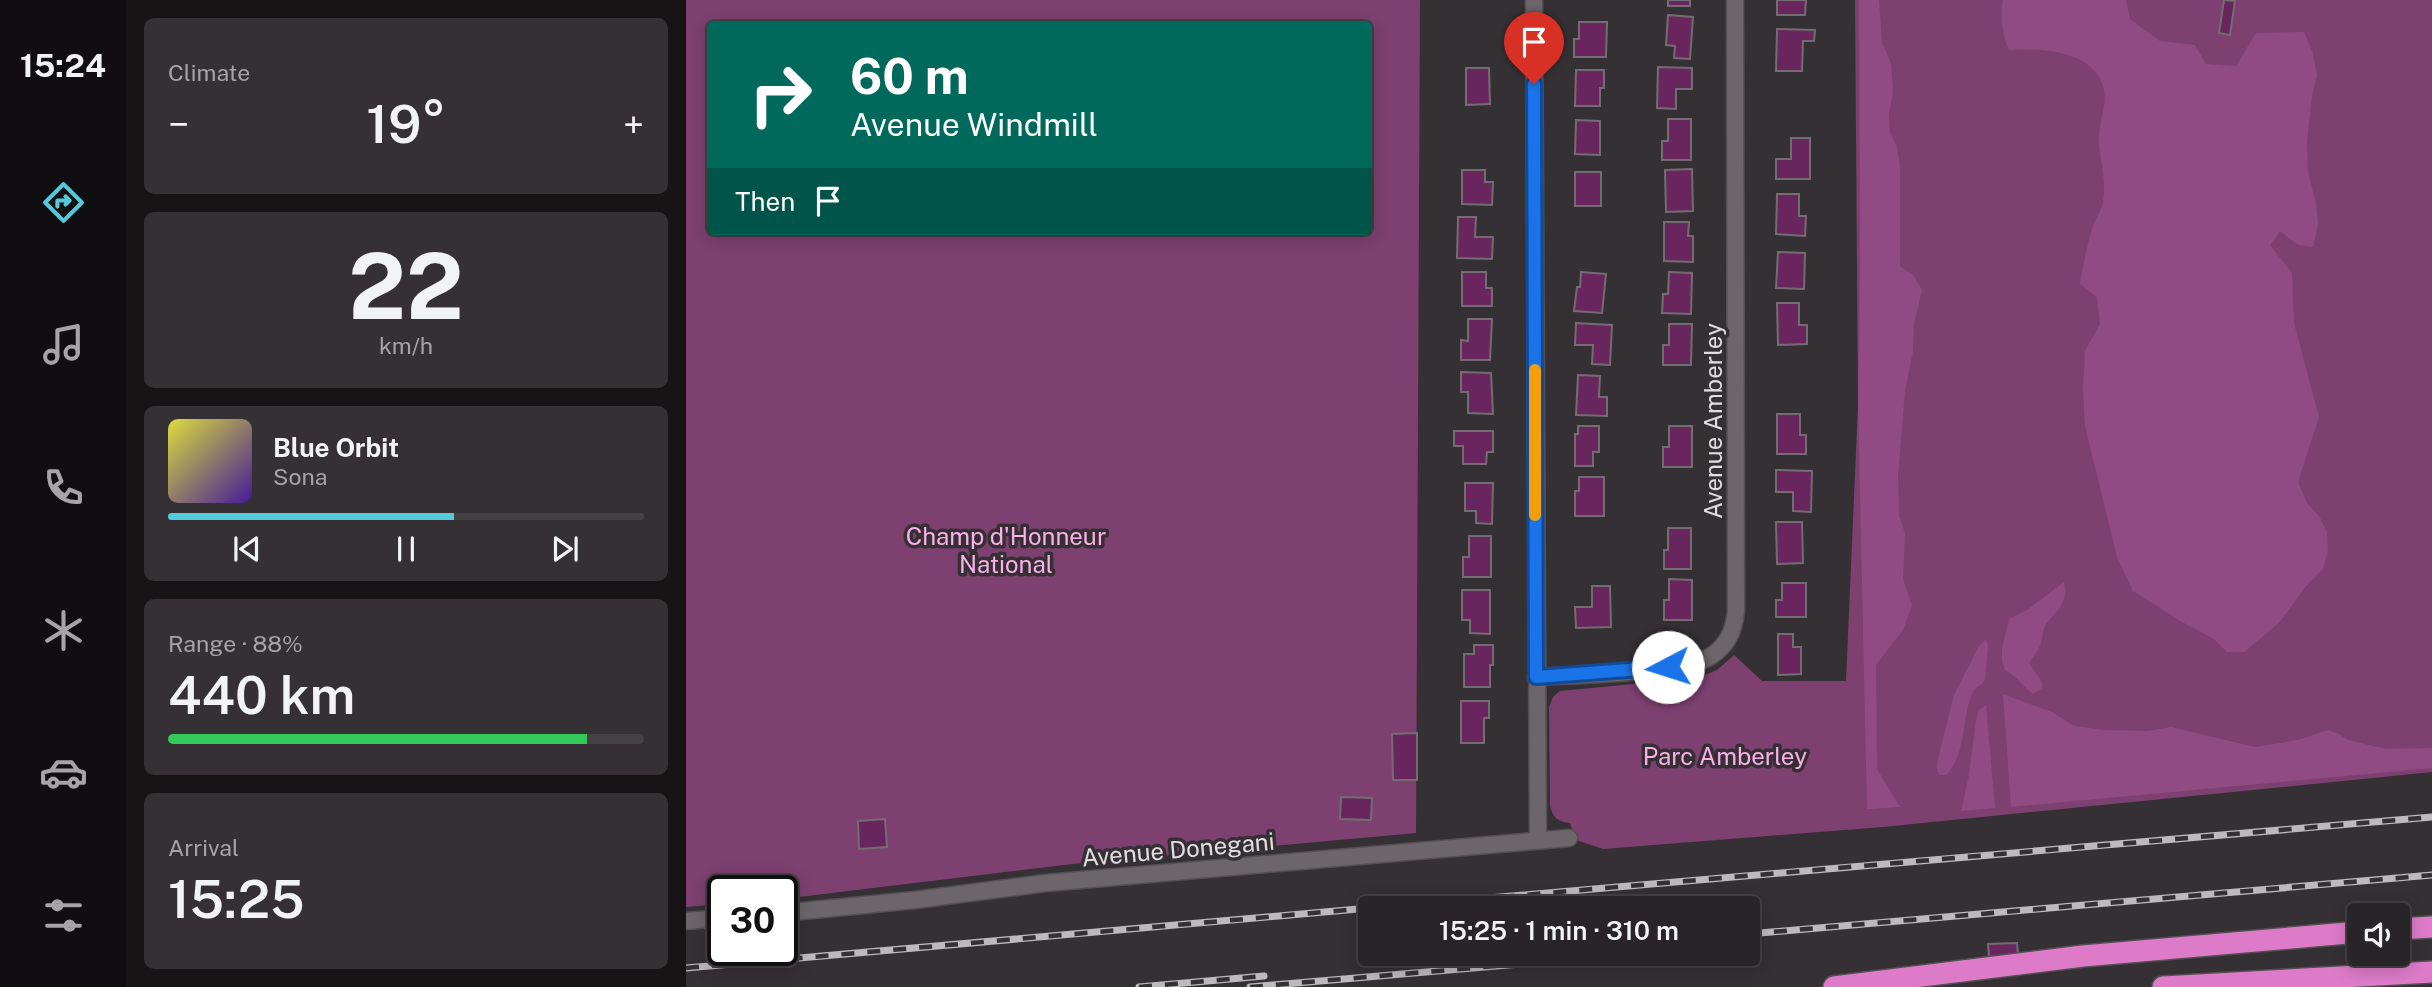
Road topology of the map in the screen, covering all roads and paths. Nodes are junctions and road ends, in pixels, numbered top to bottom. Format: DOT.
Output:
graph roads {
  1 [pos="1534,0"];
  2 [pos="1735,0"];
  3 [pos="1536,677"];
  4 [pos="1569,838"];
  5 [pos="1538,840"];
  6 [pos="798,911"];
  7 [pos="707,919"];
  8 [pos="686,921"];
  9 [pos="2432,927"];
  10 [pos="2410,928"];
  11 [pos="2347,933"];
  12 [pos="2432,972"];
  13 [pos="1833,987"];
  14 [pos="2163,987"];
  1 -- 3 [label="street"];
  2 -- 3 [label="street, Avenue Amberley"];
  3 -- 5 [label="street"];
  4 -- 5 [label="street, Avenue Donegani"];
  5 -- 6 [label="street, Avenue Donegani"];
  7 -- 8 [label="street"];
  9 -- 10 [label="highway"];
  11 -- 13 [label="highway"];
  12 -- 14 [label="highway"];
}
